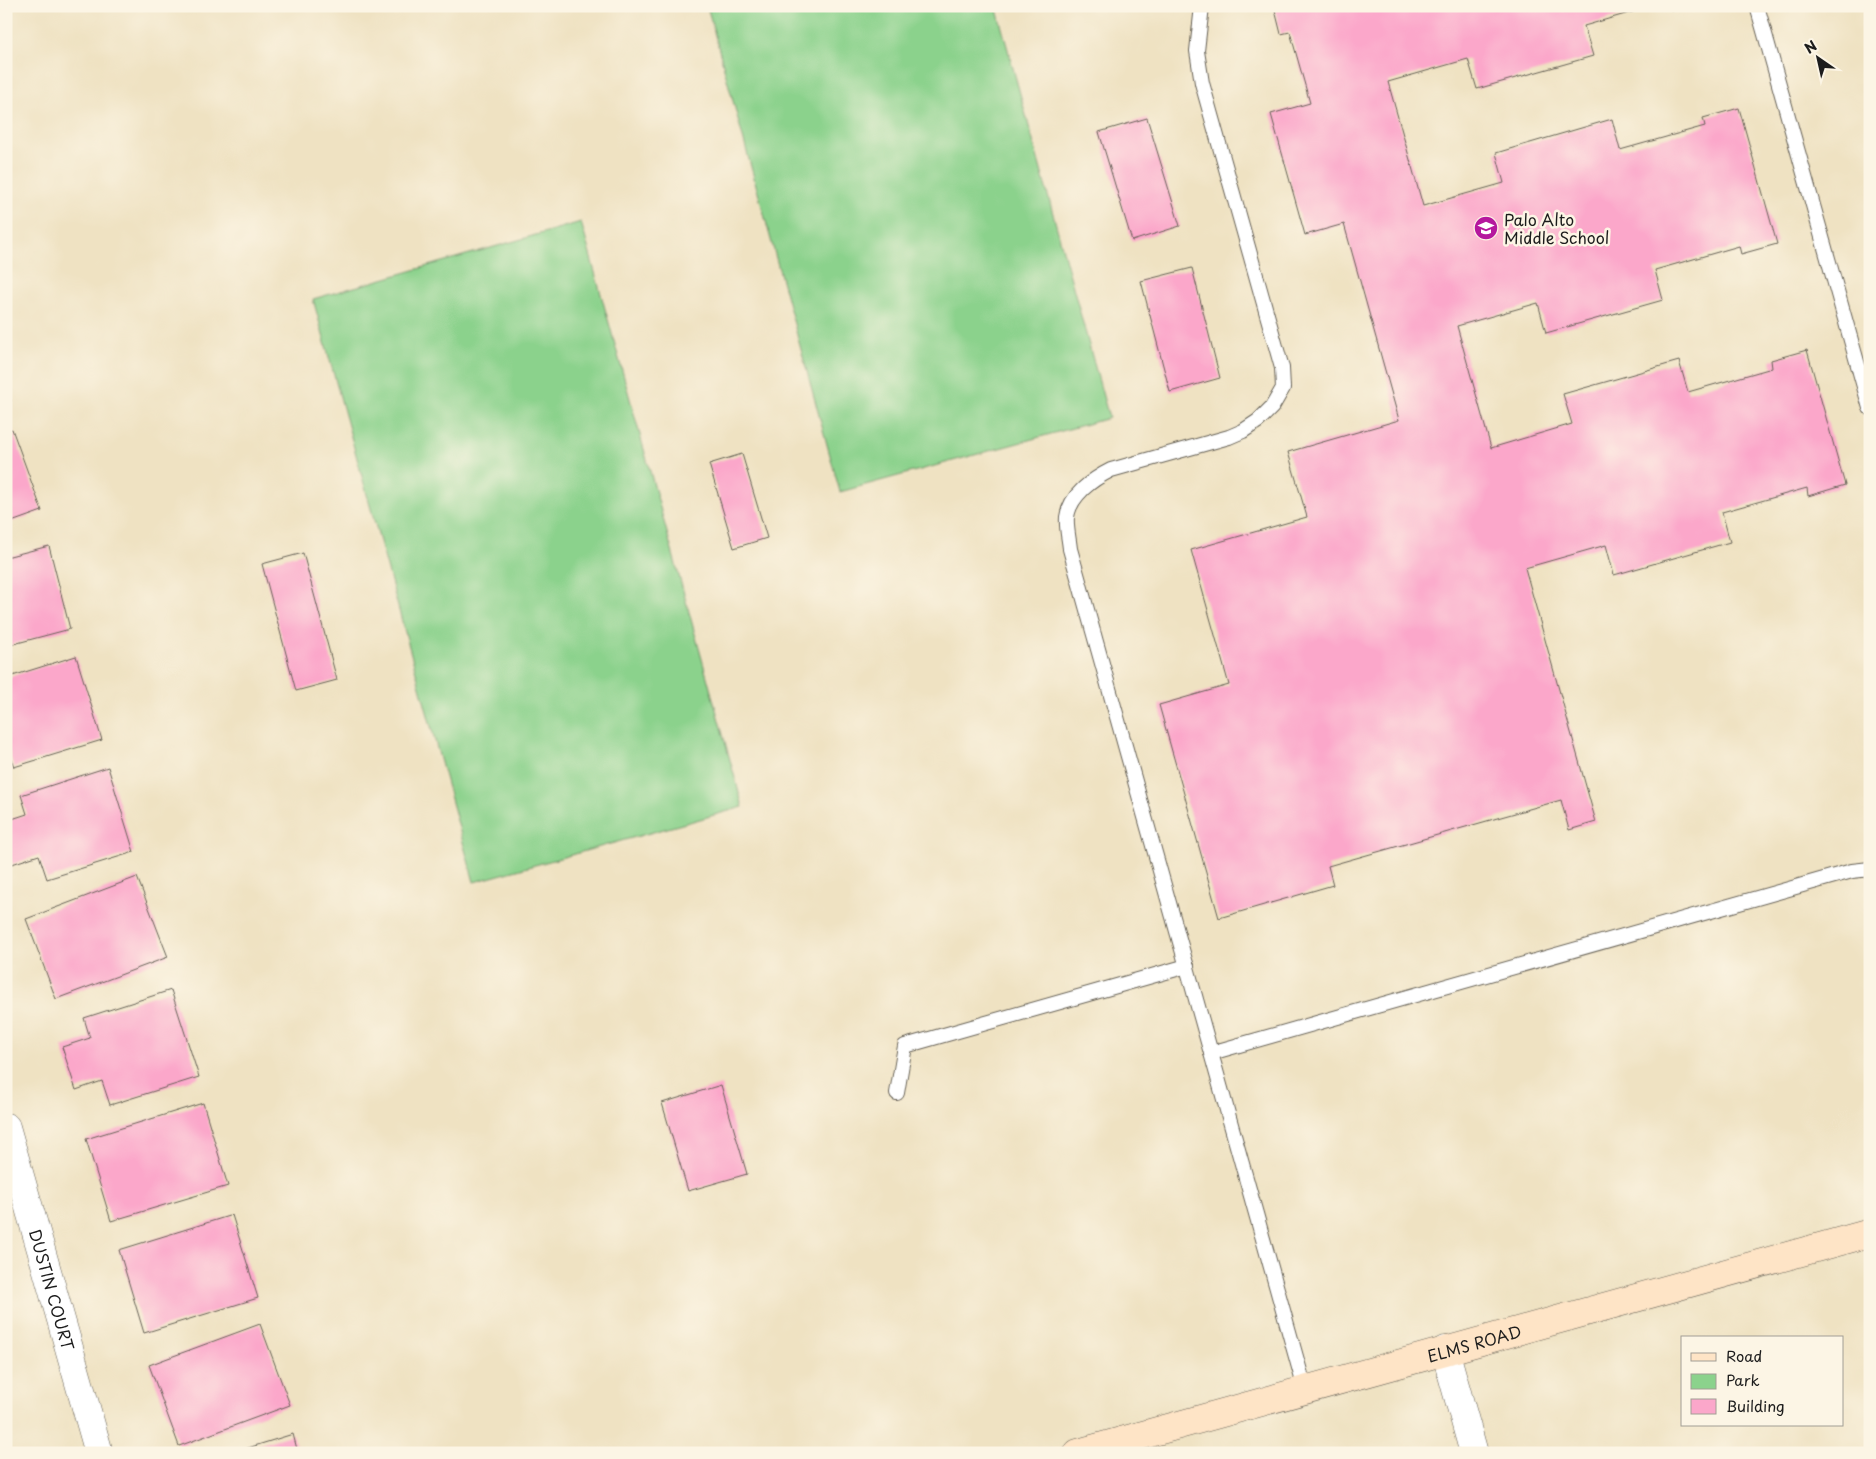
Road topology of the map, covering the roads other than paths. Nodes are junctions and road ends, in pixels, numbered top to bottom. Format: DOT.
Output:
graph roads {
  1 [pos="1202,6"];
  2 [pos="1757,6"];
  3 [pos="1870,408"];
  4 [pos="1870,869"];
  5 [pos="1187,966"];
  6 [pos="1211,1053"];
  7 [pos="897,1093"];
  8 [pos="6,1127"];
  9 [pos="1870,1233"];
  10 [pos="1445,1350"];
  11 [pos="1305,1389"];
  12 [pos="99,1453"];
  13 [pos="1078,1453"];
  14 [pos="1474,1453"];
  1 -- 5 [label="lane"];
  2 -- 3 [label="lane"];
  4 -- 6 [label="lane"];
  5 -- 6 [label="lane"];
  5 -- 7 [label="lane"];
  6 -- 11 [label="lane"];
  8 -- 12 [label="street, DUSTIN COURT"];
  9 -- 10 [label="main road, ELMS ROAD"];
  10 -- 11 [label="main road, ELMS ROAD"];
  10 -- 14 [label="street"];
  11 -- 13 [label="main road, ELMS ROAD"];
}
